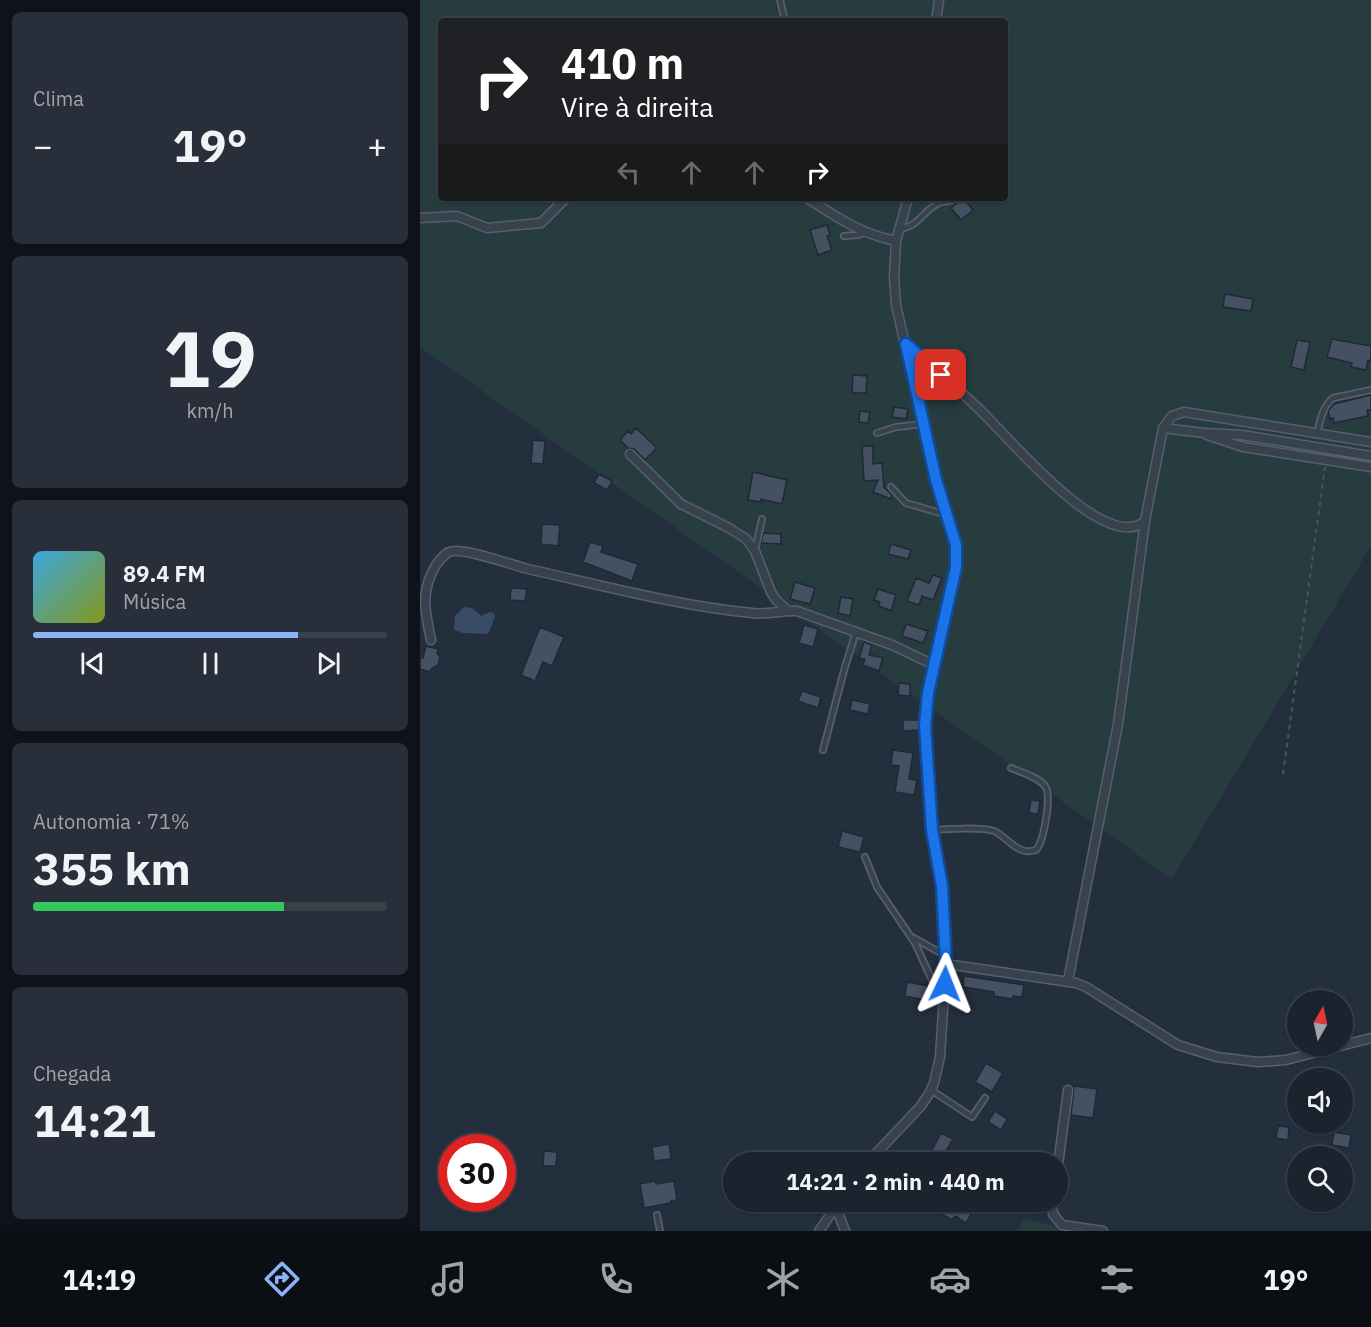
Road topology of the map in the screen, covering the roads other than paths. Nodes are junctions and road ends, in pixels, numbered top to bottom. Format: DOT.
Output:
graph roads {
  1 [pos="780,0"];
  2 [pos="939,0"];
  3 [pos="783,18"];
  4 [pos="936,18"];
  5 [pos="563,201"];
  6 [pos="812,201"];
  7 [pos="907,201"];
  8 [pos="952,201"];
  9 [pos="420,218"];
  10 [pos="900,229"];
  11 [pos="865,233"];
  12 [pos="844,236"];
  13 [pos="896,241"];
  14 [pos="906,344"];
  15 [pos="1371,390"];
  16 [pos="924,424"];
  17 [pos="1163,428"];
  18 [pos="877,433"];
  19 [pos="1204,434"];
  20 [pos="1317,434"];
  21 [pos="1371,442"];
  22 [pos="630,454"];
  23 [pos="1371,456"];
  24 [pos="1371,467"];
  25 [pos="891,487"];
  26 [pos="947,514"];
  27 [pos="762,519"];
  28 [pos="1145,521"];
  29 [pos="755,552"];
  30 [pos="787,610"];
  31 [pos="856,632"];
  32 [pos="431,640"];
  33 [pos="934,664"];
  34 [pos="823,750"];
  35 [pos="1011,768"];
  36 [pos="932,830"];
  37 [pos="865,857"];
  38 [pos="912,937"];
  39 [pos="946,960"];
  40 [pos="1068,981"];
  41 [pos="944,1005"];
  42 [pos="1371,1038"];
  43 [pos="931,1090"];
  44 [pos="1068,1090"];
  45 [pos="985,1098"];
  46 [pos="877,1152"];
  47 [pos="1060,1152"];
  48 [pos="832,1212"];
  49 [pos="840,1212"];
  50 [pos="1053,1212"];
  51 [pos="657,1215"];
  52 [pos="660,1231"];
  53 [pos="819,1231"];
  54 [pos="845,1231"];
  55 [pos="1104,1231"];
  1 -- 3 [label="lane"];
  2 -- 4 [label="street"];
  5 -- 9 [label="street"];
  6 -- 11 [label="street"];
  7 -- 10 [label="street"];
  8 -- 10 [label="lane"];
  10 -- 13 [label="street"];
  11 -- 12 [label="lane"];
  11 -- 13 [label="street"];
  13 -- 14 [label="street"];
  14 -- 16 [label="street"];
  14 -- 28 [label="street"];
  15 -- 20 [label="lane"];
  16 -- 18 [label="lane"];
  16 -- 26 [label="street"];
  17 -- 19 [label="street"];
  17 -- 20 [label="street"];
  17 -- 28 [label="street"];
  19 -- 23 [label="street"];
  19 -- 24 [label="street"];
  20 -- 21 [label="street"];
  22 -- 29 [label="street"];
  25 -- 26 [label="lane"];
  26 -- 33 [label="street"];
  27 -- 29 [label="lane"];
  28 -- 40 [label="street"];
  29 -- 30 [label="street"];
  30 -- 31 [label="street"];
  30 -- 32 [label="street"];
  31 -- 33 [label="street"];
  31 -- 34 [label="lane"];
  33 -- 36 [label="street"];
  35 -- 36 [label="lane"];
  36 -- 39 [label="street"];
  37 -- 38 [label="lane"];
  38 -- 39 [label="lane"];
  38 -- 41 [label="lane"];
  39 -- 40 [label="street"];
  39 -- 41 [label="street"];
  40 -- 42 [label="street"];
  41 -- 43 [label="street"];
  43 -- 45 [label="lane"];
  43 -- 46 [label="street"];
  44 -- 47 [label="street"];
  48 -- 53 [label="street"];
  49 -- 54 [label="street"];
  50 -- 55 [label="street"];
  51 -- 52 [label="lane"];
}
